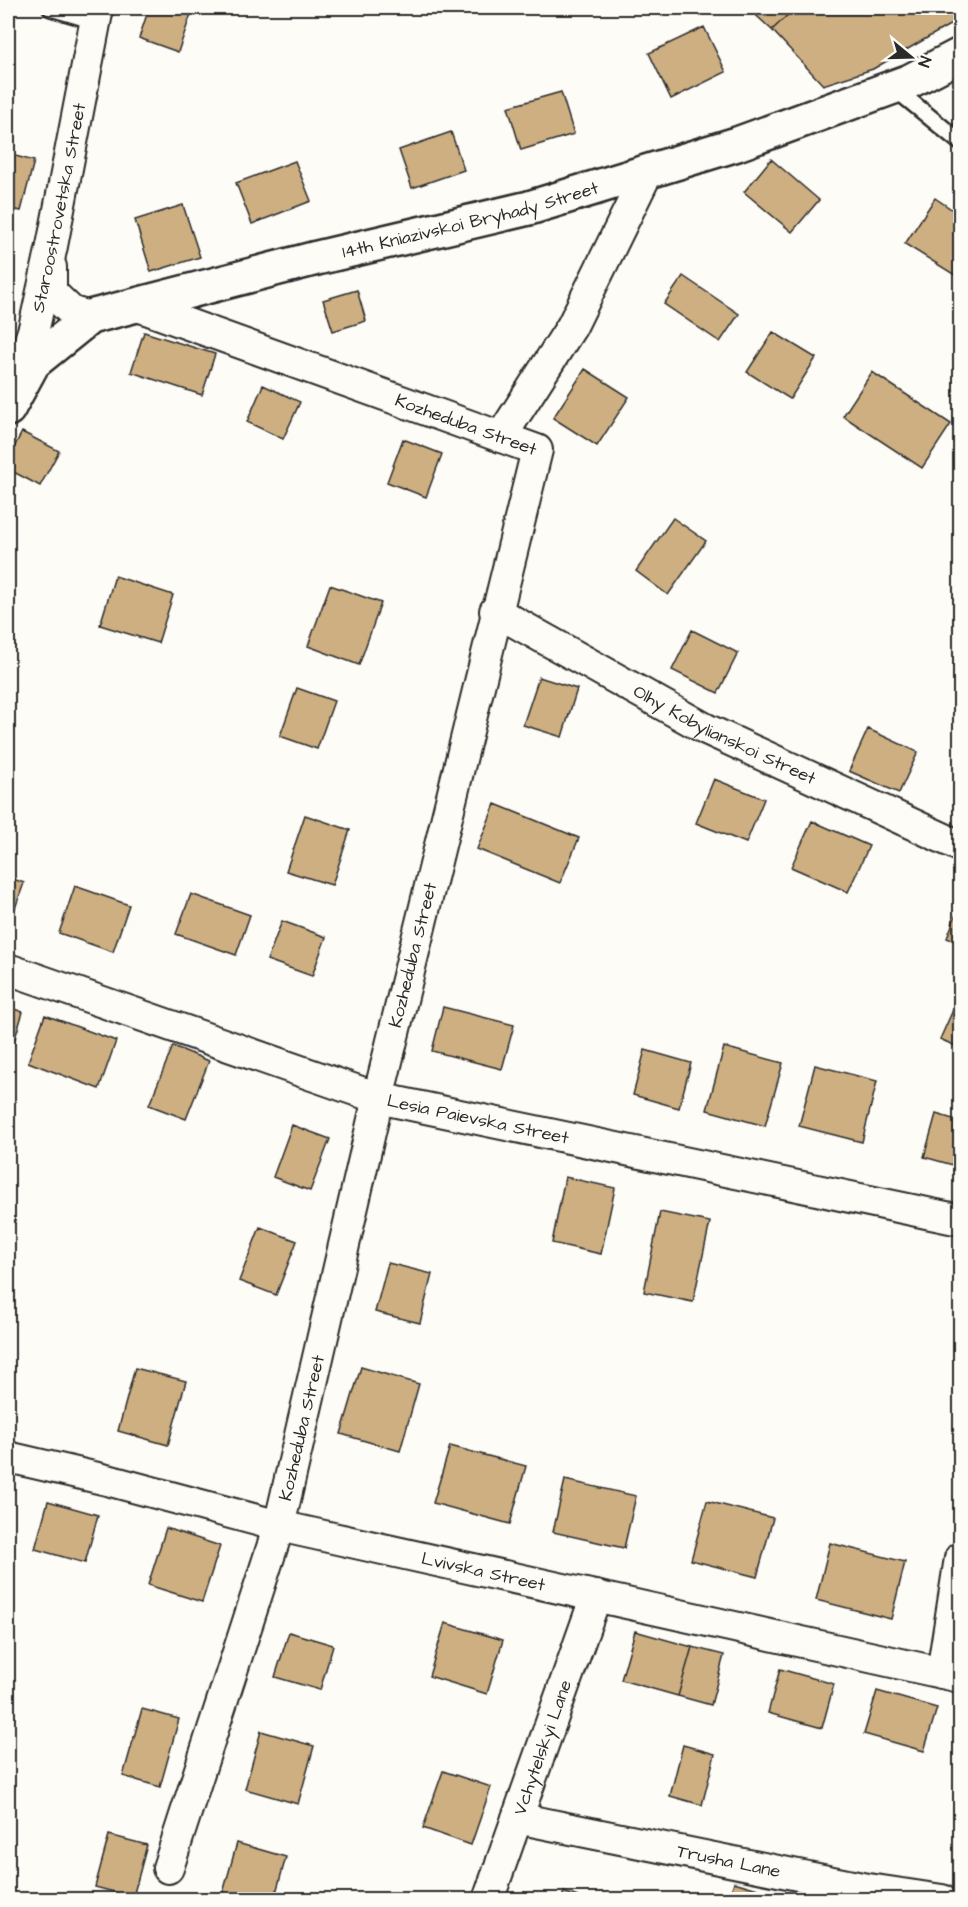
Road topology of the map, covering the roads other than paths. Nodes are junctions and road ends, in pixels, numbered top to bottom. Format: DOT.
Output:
graph roads {
  1 [pos="51,8"];
  2 [pos="97,14"];
  3 [pos="960,55"];
  4 [pos="893,87"];
  5 [pos="960,142"];
  6 [pos="648,171"];
  7 [pos="52,246"];
  8 [pos="135,305"];
  9 [pos="90,317"];
  10 [pos="8,407"];
  11 [pos="501,437"];
  12 [pos="495,611"];
  13 [pos="960,846"];
  14 [pos="8,969"];
  15 [pos="378,1098"];
  16 [pos="960,1220"];
  17 [pos="8,1457"];
  18 [pos="279,1526"];
  19 [pos="960,1558"];
  20 [pos="596,1596"];
  21 [pos="951,1675"];
  22 [pos="517,1818"];
  23 [pos="168,1868"];
  24 [pos="488,1899"];
  25 [pos="942,1899"];
  1 -- 2 [label="lane"];
  2 -- 7 [label="street, Staroostrovetska Street"];
  3 -- 4 [label="street, 14th Kniazivskoi Bryhady Street"];
  4 -- 5 [label="lane"];
  4 -- 6 [label="street, 14th Kniazivskoi Bryhady Street"];
  6 -- 8 [label="street, 14th Kniazivskoi Bryhady Street"];
  6 -- 11 [label="street"];
  7 -- 9 [label="street"];
  7 -- 10 [label="street, Staroostrovetska Street"];
  8 -- 9 [label="street, 14th Kniazivskoi Bryhady Street"];
  8 -- 11 [label="street, Kozheduba Street"];
  9 -- 10 [label="street, 14th Kniazivskoi Bryhady Street"];
  11 -- 12 [label="street, Kozheduba Street"];
  12 -- 13 [label="street, Olhy Kobylianskoi Street"];
  12 -- 15 [label="street, Kozheduba Street"];
  14 -- 15 [label="street, Lesia Paievska Street"];
  15 -- 16 [label="street, Lesia Paievska Street"];
  15 -- 18 [label="street, Kozheduba Street"];
  17 -- 18 [label="street, Lvivska Street"];
  18 -- 20 [label="street, Lvivska Street"];
  18 -- 23 [label="street, Kozheduba Street"];
  19 -- 21 [label="street"];
  20 -- 21 [label="street, Lvivska Street"];
  20 -- 22 [label="street, Vchytelskyi Lane"];
  22 -- 24 [label="street, Vchytelskyi Lane"];
  22 -- 25 [label="street, Trusha Lane"];
}
